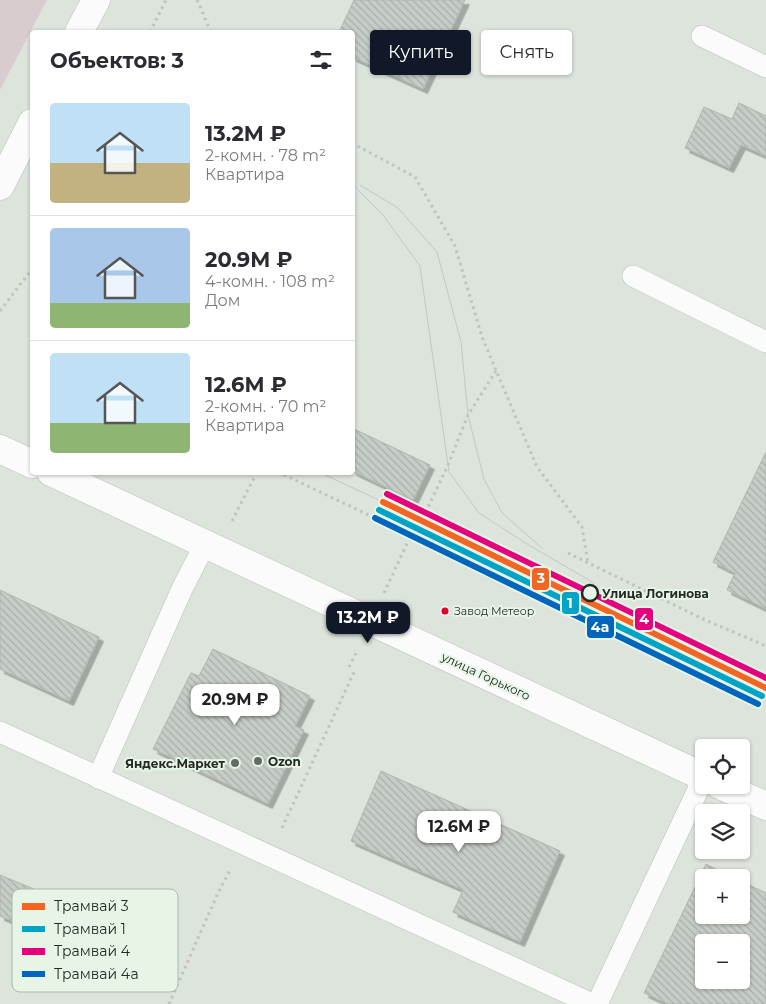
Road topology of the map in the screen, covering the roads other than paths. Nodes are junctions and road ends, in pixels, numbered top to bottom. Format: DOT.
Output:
graph roads {
  1 [pos="96,0"];
  2 [pos="80,30"];
  3 [pos="702,36"];
  4 [pos="766,67"];
  5 [pos="30,127"];
  6 [pos="0,186"];
  7 [pos="633,276"];
  8 [pos="766,342"];
  9 [pos="0,449"];
  10 [pos="30,463"];
  11 [pos="57,475"];
  12 [pos="211,547"];
  13 [pos="0,732"];
  14 [pos="695,773"];
  15 [pos="98,778"];
  16 [pos="696,794"];
  17 [pos="740,794"];
  18 [pos="766,806"];
  19 [pos="592,1004"];
  20 [pos="597,1004"];
  1 -- 2 [label="street"];
  3 -- 4 [label="lane"];
  5 -- 6 [label="street"];
  7 -- 8 [label="lane"];
  9 -- 10 [label="street"];
  11 -- 12 [label="street, улица Горького"];
  12 -- 14 [label="street, улица Горького"];
  12 -- 15 [label="lane"];
  13 -- 15 [label="lane"];
  15 -- 19 [label="lane"];
  16 -- 20 [label="lane"];
  17 -- 18 [label="street"];
}
